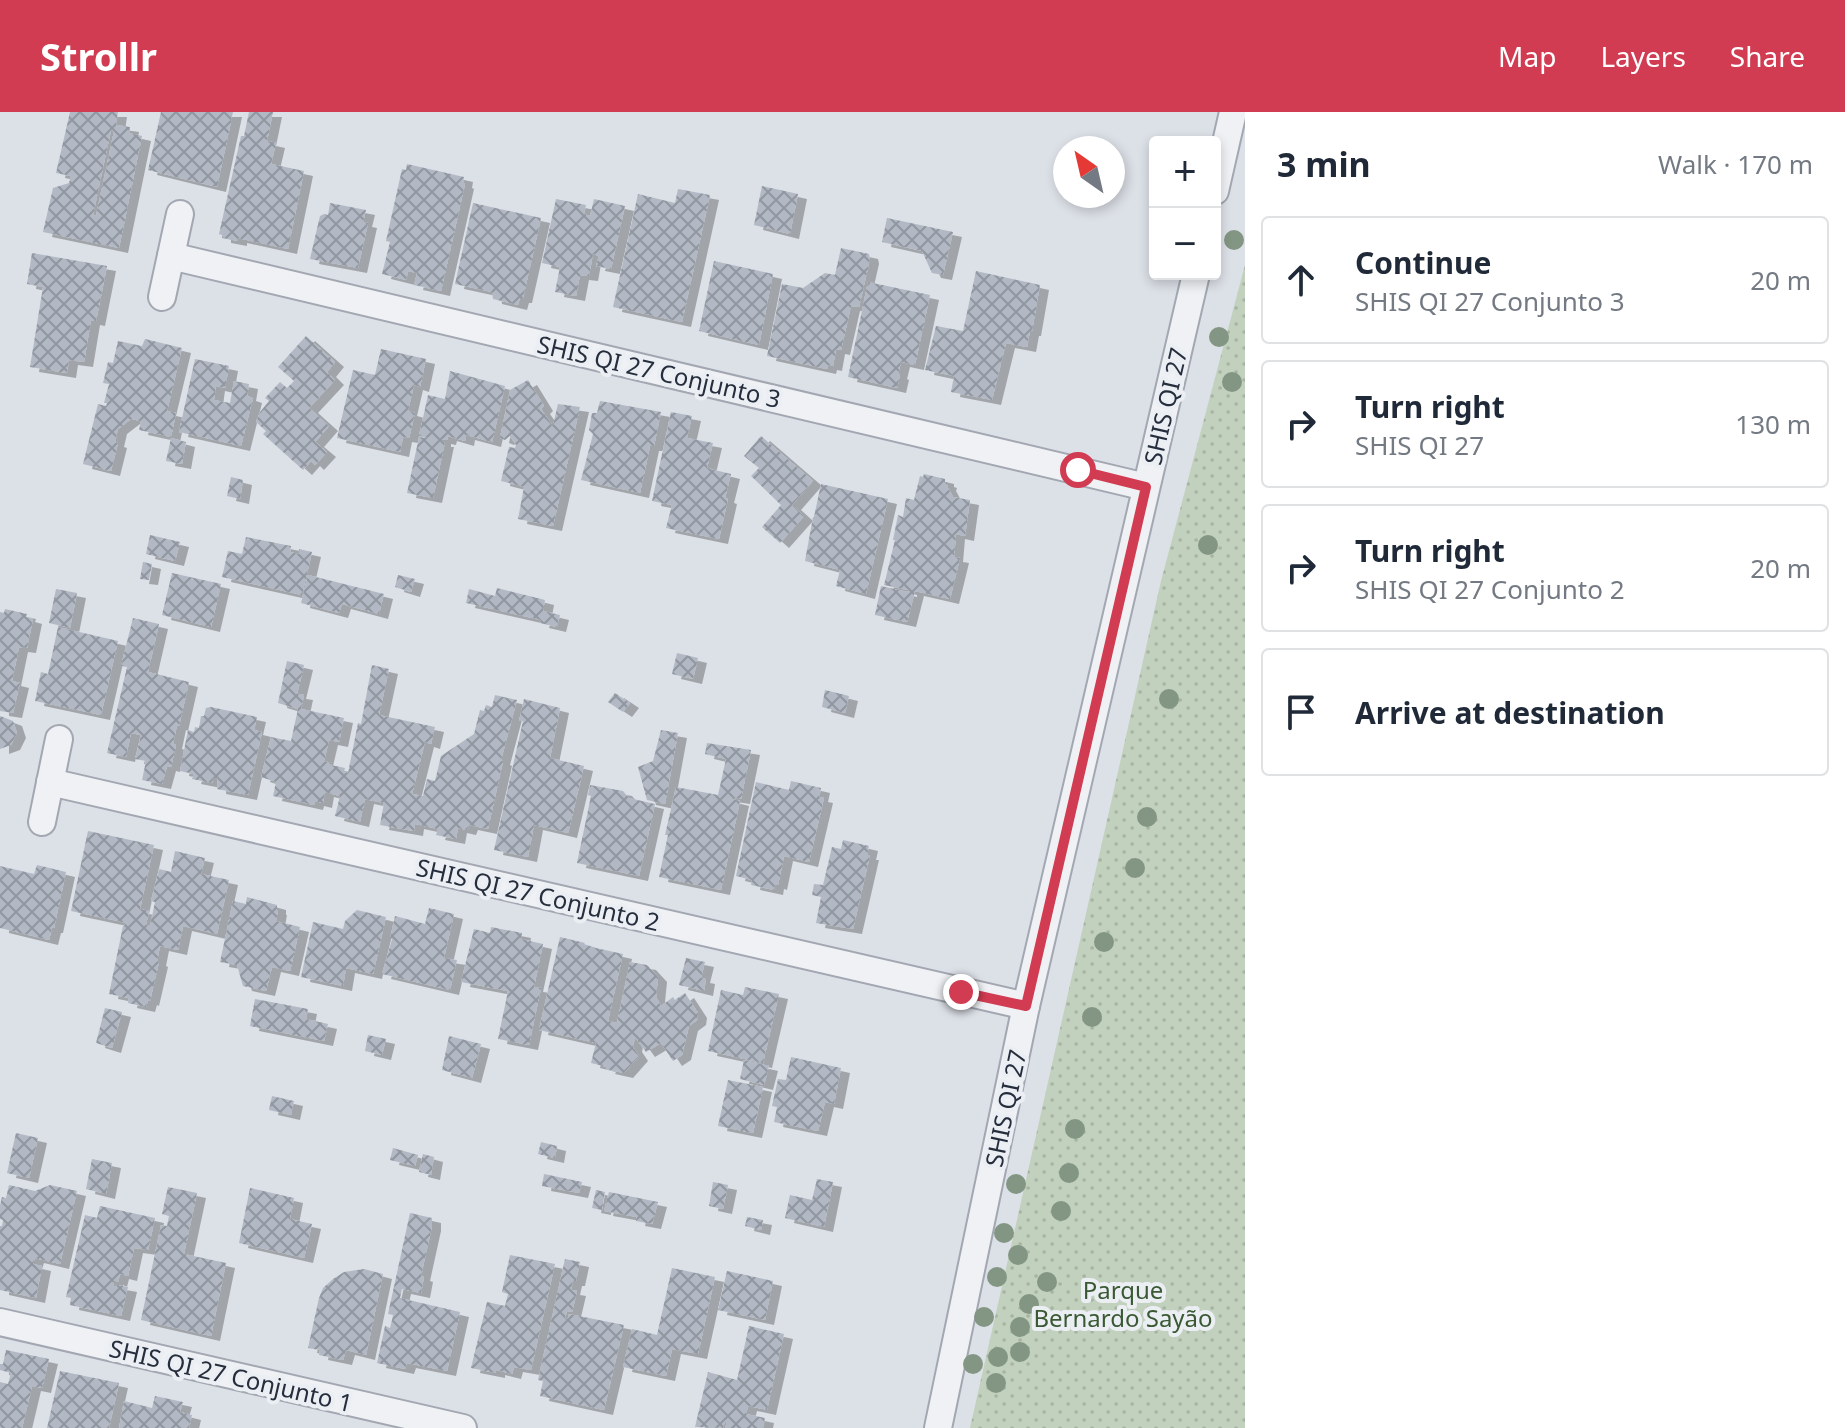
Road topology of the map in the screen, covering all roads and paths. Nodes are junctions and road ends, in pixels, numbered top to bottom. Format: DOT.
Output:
graph roads {
  1 [pos="1233,112"];
  2 [pos="1221,165"];
  3 [pos="180,214"];
  4 [pos="171,256"];
  5 [pos="1195,280"];
  6 [pos="162,297"];
  7 [pos="1146,487"];
  8 [pos="59,739"];
  9 [pos="50,782"];
  10 [pos="42,822"];
  11 [pos="1026,1006"];
  12 [pos="0,1322"];
  13 [pos="463,1428"];
  14 [pos="938,1428"];
  1 -- 2 [label="street"];
  3 -- 4 [label="street"];
  4 -- 6 [label="street"];
  4 -- 7 [label="street, SHIS QI 27 Conjunto 3"];
  5 -- 7 [label="street, SHIS QI 27"];
  7 -- 11 [label="street, SHIS QI 27"];
  8 -- 9 [label="street"];
  9 -- 10 [label="street"];
  9 -- 11 [label="street, SHIS QI 27 Conjunto 2"];
  11 -- 14 [label="street, SHIS QI 27"];
  12 -- 13 [label="street, SHIS QI 27 Conjunto 1"];
}
